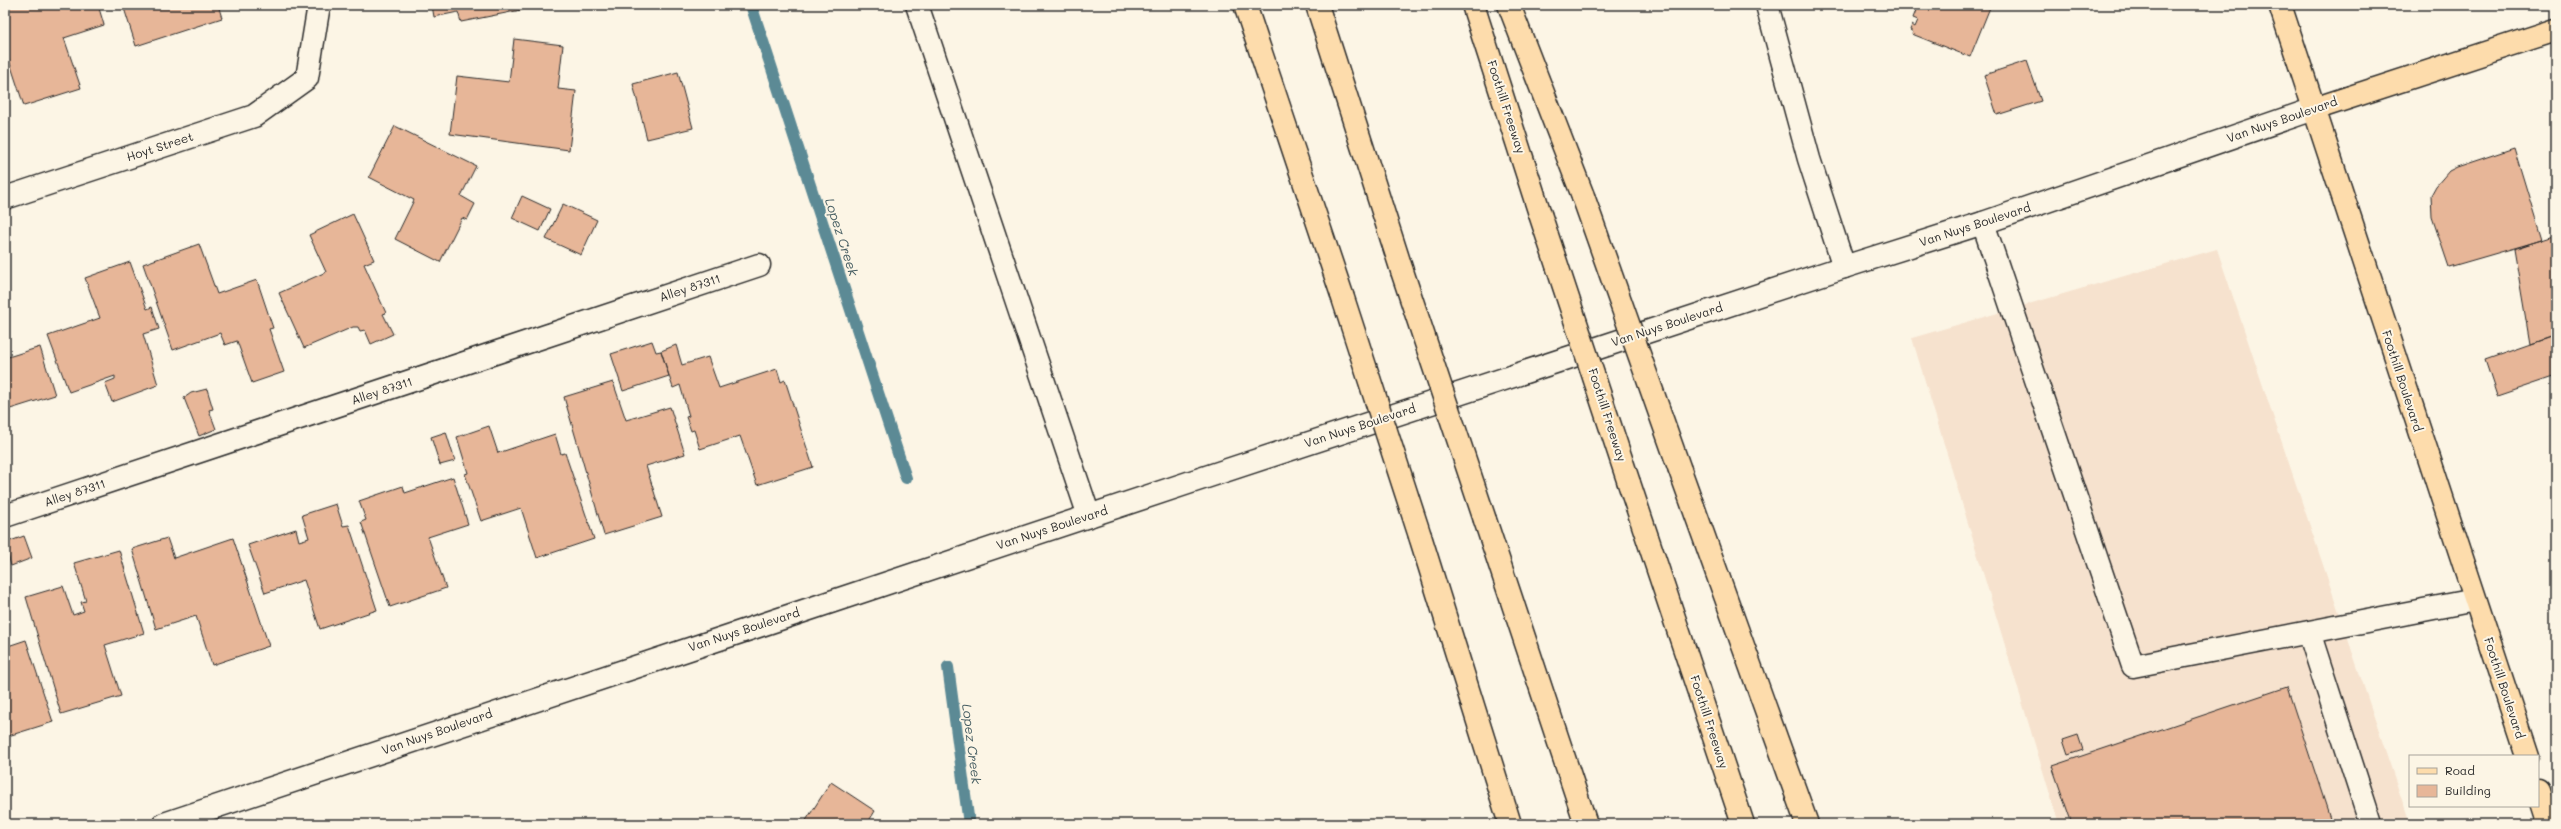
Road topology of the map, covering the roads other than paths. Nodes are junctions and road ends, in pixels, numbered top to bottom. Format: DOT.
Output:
graph roads {
  1 [pos="319,5"];
  2 [pos="917,5"];
  3 [pos="1245,5"];
  4 [pos="1317,5"];
  5 [pos="1473,5"];
  6 [pos="1509,5"];
  7 [pos="1768,5"];
  8 [pos="2280,5"];
  9 [pos="2556,30"];
  10 [pos="2314,109"];
  11 [pos="5,198"];
  12 [pos="1983,223"];
  13 [pos="759,265"];
  14 [pos="1844,267"];
  15 [pos="5,516"];
  16 [pos="1088,516"];
  17 [pos="2475,600"];
  18 [pos="2309,632"];
  19 [pos="2527,755"];
  20 [pos="2539,793"];
  21 [pos="164,824"];
  22 [pos="1510,824"];
  23 [pos="1586,824"];
  24 [pos="1743,824"];
  25 [pos="1807,824"];
  26 [pos="2371,824"];
  27 [pos="2549,824"];
  1 -- 11 [label="street, Hoyt Street"];
  2 -- 16 [label="street"];
  3 -- 22 [label="main road, bridge"];
  4 -- 23 [label="main road, bridge"];
  5 -- 24 [label="main road, Foothill Freeway, bridge"];
  6 -- 25 [label="main road, bridge"];
  7 -- 14 [label="street"];
  8 -- 10 [label="main road, Foothill Boulevard"];
  9 -- 10 [label="main road, Van Nuys Boulevard"];
  10 -- 12 [label="street, Van Nuys Boulevard"];
  10 -- 17 [label="main road, Foothill Boulevard"];
  12 -- 14 [label="street, Van Nuys Boulevard"];
  12 -- 18 [label="street"];
  13 -- 15 [label="street, Alley 87311"];
  14 -- 16 [label="street, Van Nuys Boulevard"];
  16 -- 21 [label="street, Van Nuys Boulevard"];
  17 -- 18 [label="street"];
  17 -- 19 [label="main road, Foothill Boulevard"];
  18 -- 26 [label="street"];
  20 -- 27 [label="main road"];
}
